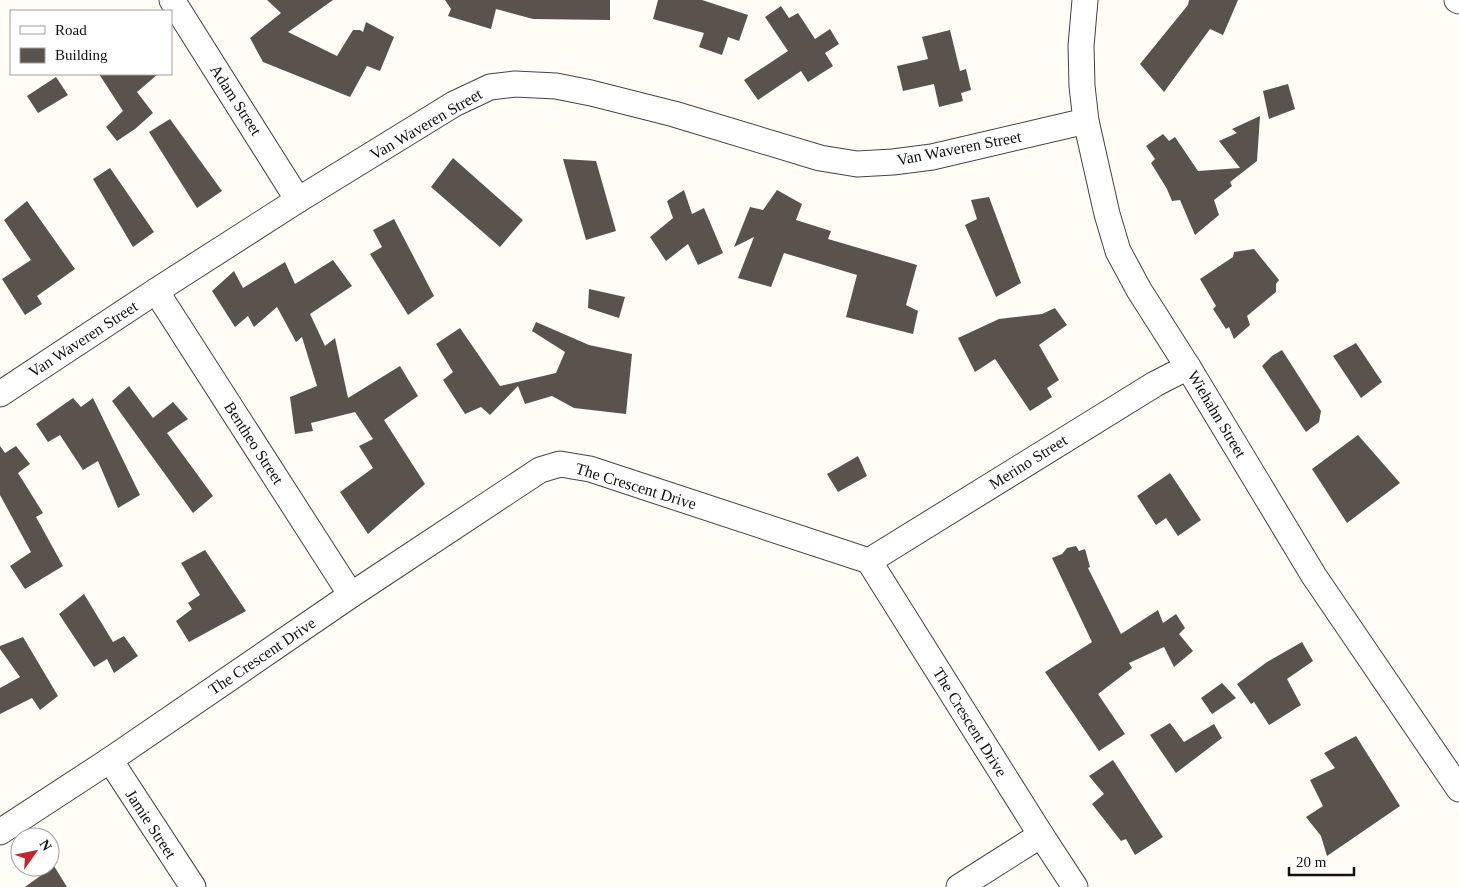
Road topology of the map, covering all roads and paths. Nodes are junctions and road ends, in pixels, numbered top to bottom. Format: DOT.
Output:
graph roads {
  1 [pos="172,0"];
  2 [pos="1085,0"];
  3 [pos="1086,122"];
  4 [pos="298,200"];
  5 [pos="156,291"];
  6 [pos="1188,366"];
  7 [pos="0,394"];
  8 [pos="869,561"];
  9 [pos="351,594"];
  10 [pos="110,760"];
  11 [pos="1459,789"];
  12 [pos="0,832"];
  13 [pos="1041,835"];
  14 [pos="192,887"];
  15 [pos="960,887"];
  16 [pos="1075,887"];
  1 -- 4 [label="street, Adam Street"];
  2 -- 3 [label="street, Wiehahn Street"];
  3 -- 4 [label="street, Van Waveren Street"];
  3 -- 6 [label="street, Wiehahn Street"];
  4 -- 5 [label="street, Van Waveren Street"];
  5 -- 7 [label="street, Van Waveren Street"];
  5 -- 9 [label="street, Bentheo Street"];
  6 -- 8 [label="street, Merino Street"];
  6 -- 11 [label="street, Wiehahn Street"];
  8 -- 9 [label="street, The Crescent Drive"];
  8 -- 13 [label="street, The Crescent Drive"];
  9 -- 10 [label="street, The Crescent Drive"];
  10 -- 12 [label="street, The Crescent Drive"];
  10 -- 14 [label="street, Jamie Street"];
  13 -- 15 [label="street"];
  13 -- 16 [label="street, The Crescent Drive"];
}
